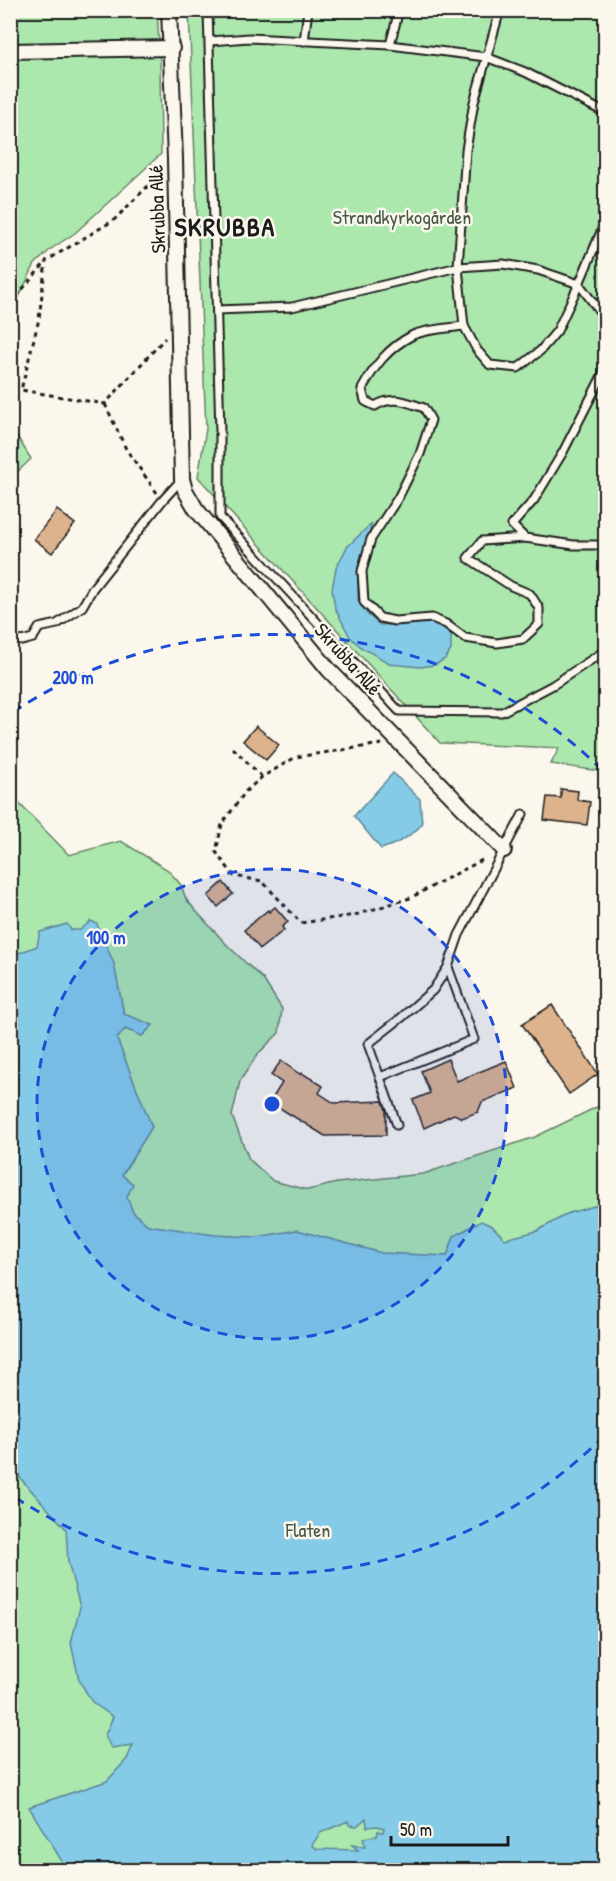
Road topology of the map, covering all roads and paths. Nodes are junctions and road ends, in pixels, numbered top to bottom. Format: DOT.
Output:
graph roads {
  1 [pos="170,10"];
  2 [pos="208,10"];
  3 [pos="308,10"];
  4 [pos="399,10"];
  5 [pos="500,10"];
  6 [pos="210,41"];
  7 [pos="304,41"];
  8 [pos="390,45"];
  9 [pos="172,48"];
  10 [pos="10,51"];
  11 [pos="486,57"];
  12 [pos="606,113"];
  13 [pos="175,159"];
  14 [pos="606,220"];
  15 [pos="46,261"];
  16 [pos="458,267"];
  17 [pos="579,284"];
  18 [pos="217,310"];
  19 [pos="10,313"];
  20 [pos="180,321"];
  21 [pos="606,321"];
  22 [pos="464,326"];
  23 [pos="606,368"];
  24 [pos="105,404"];
  25 [pos="182,479"];
  26 [pos="162,501"];
  27 [pos="525,538"];
  28 [pos="606,545"];
  29 [pos="10,638"];
  30 [pos="606,650"];
  31 [pos="399,742"];
  32 [pos="233,748"];
  33 [pos="262,777"];
  34 [pos="523,814"];
  35 [pos="504,850"];
  36 [pos="448,967"];
  37 [pos="380,1077"];
  38 [pos="397,1125"];
  1 -- 9 [label="street, Skrubba Allé"];
  2 -- 6 [label="lane"];
  3 -- 7 [label="lane"];
  4 -- 8 [label="lane"];
  5 -- 11 [label="lane"];
  6 -- 7 [label="lane"];
  6 -- 18 [label="lane"];
  7 -- 8 [label="lane"];
  8 -- 11 [label="lane"];
  9 -- 10 [label="street"];
  9 -- 13 [label="street, Skrubba Allé"];
  11 -- 12 [label="lane"];
  11 -- 16 [label="lane"];
  13 -- 15 [label="path"];
  13 -- 20 [label="street, Skrubba Allé"];
  14 -- 17 [label="lane"];
  15 -- 19 [label="path"];
  15 -- 24 [label="path"];
  16 -- 17 [label="lane"];
  16 -- 18 [label="lane"];
  16 -- 22 [label="lane"];
  17 -- 21 [label="lane"];
  17 -- 22 [label="lane"];
  18 -- 30 [label="lane"];
  20 -- 24 [label="path"];
  20 -- 25 [label="street, Skrubba Allé"];
  22 -- 27 [label="lane"];
  23 -- 27 [label="lane"];
  24 -- 26 [label="path"];
  25 -- 26 [label="lane"];
  25 -- 31 [label="street, Skrubba Allé"];
  26 -- 29 [label="lane"];
  27 -- 28 [label="lane"];
  31 -- 33 [label="path"];
  31 -- 35 [label="street, Skrubba Allé"];
  32 -- 33 [label="path"];
  33 -- 35 [label="path"];
  34 -- 35 [label="lane"];
  35 -- 36 [label="lane"];
  36 -- 37 [label="lane"];
  36 -- 37 [label="lane"];
  37 -- 38 [label="lane"];
}
